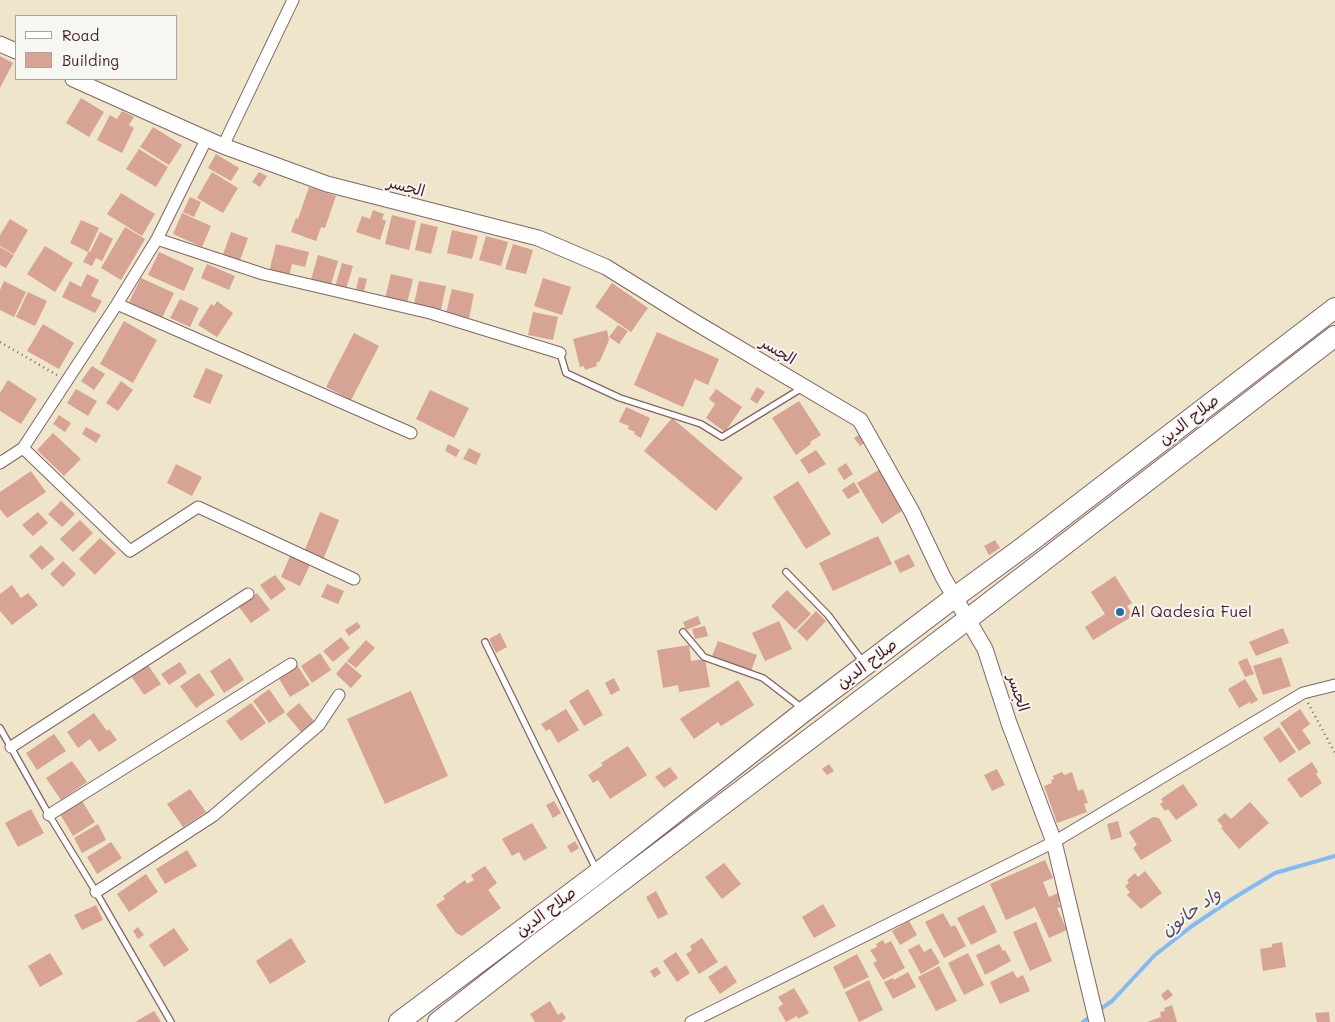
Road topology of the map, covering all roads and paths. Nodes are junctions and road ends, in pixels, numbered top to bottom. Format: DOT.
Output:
graph roads {
  1 [pos="293,0"];
  2 [pos="0,44"];
  3 [pos="15,52"];
  4 [pos="75,80"];
  5 [pos="206,138"];
  6 [pos="223,146"];
  7 [pos="157,239"];
  8 [pos="117,304"];
  9 [pos="1335,308"];
  10 [pos="1335,336"];
  11 [pos="0,342"];
  12 [pos="560,353"];
  13 [pos="66,381"];
  14 [pos="804,387"];
  15 [pos="411,433"];
  16 [pos="23,448"];
  17 [pos="0,463"];
  18 [pos="786,572"];
  19 [pos="354,579"];
  20 [pos="248,594"];
  21 [pos="955,597"];
  22 [pos="968,619"];
  23 [pos="683,632"];
  24 [pos="485,642"];
  25 [pos="291,664"];
  26 [pos="866,665"];
  27 [pos="1335,685"];
  28 [pos="1302,693"];
  29 [pos="339,695"];
  30 [pos="806,710"];
  31 [pos="0,728"];
  32 [pos="11,748"];
  33 [pos="1335,753"];
  34 [pos="49,815"];
  35 [pos="1054,842"];
  36 [pos="598,873"];
  37 [pos="96,892"];
  38 [pos="171,1022"];
  39 [pos="399,1022"];
  40 [pos="438,1022"];
  41 [pos="691,1022"];
  42 [pos="1097,1022"];
  1 -- 6 [label="street"];
  2 -- 3 [label="street"];
  4 -- 5 [label="street, الجسر"];
  5 -- 6 [label="street, الجسر"];
  5 -- 7 [label="street"];
  6 -- 14 [label="street, الجسر"];
  7 -- 8 [label="street"];
  7 -- 12 [label="street"];
  8 -- 13 [label="street"];
  8 -- 15 [label="street"];
  9 -- 21 [label="highway, صلاح الدين"];
  10 -- 22 [label="highway, صلاح الدين"];
  11 -- 13 [label="path"];
  12 -- 14 [label="lane"];
  13 -- 16 [label="street"];
  14 -- 21 [label="street, الجسر"];
  16 -- 17 [label="street"];
  16 -- 19 [label="street"];
  18 -- 26 [label="lane"];
  20 -- 32 [label="street"];
  21 -- 22 [label="street, الجسر"];
  21 -- 26 [label="highway, صلاح الدين"];
  22 -- 35 [label="street, الجسر"];
  22 -- 40 [label="highway, صلاح الدين"];
  23 -- 30 [label="lane"];
  24 -- 36 [label="lane"];
  25 -- 34 [label="street"];
  26 -- 30 [label="highway, صلاح الدين"];
  27 -- 28 [label="street"];
  28 -- 33 [label="path"];
  28 -- 35 [label="street"];
  29 -- 37 [label="street"];
  30 -- 36 [label="highway, صلاح الدين"];
  31 -- 32 [label="lane"];
  32 -- 34 [label="lane"];
  34 -- 37 [label="lane"];
  35 -- 41 [label="street"];
  35 -- 42 [label="street, الجسر"];
  36 -- 39 [label="highway, صلاح الدين"];
  37 -- 38 [label="lane"];
}
